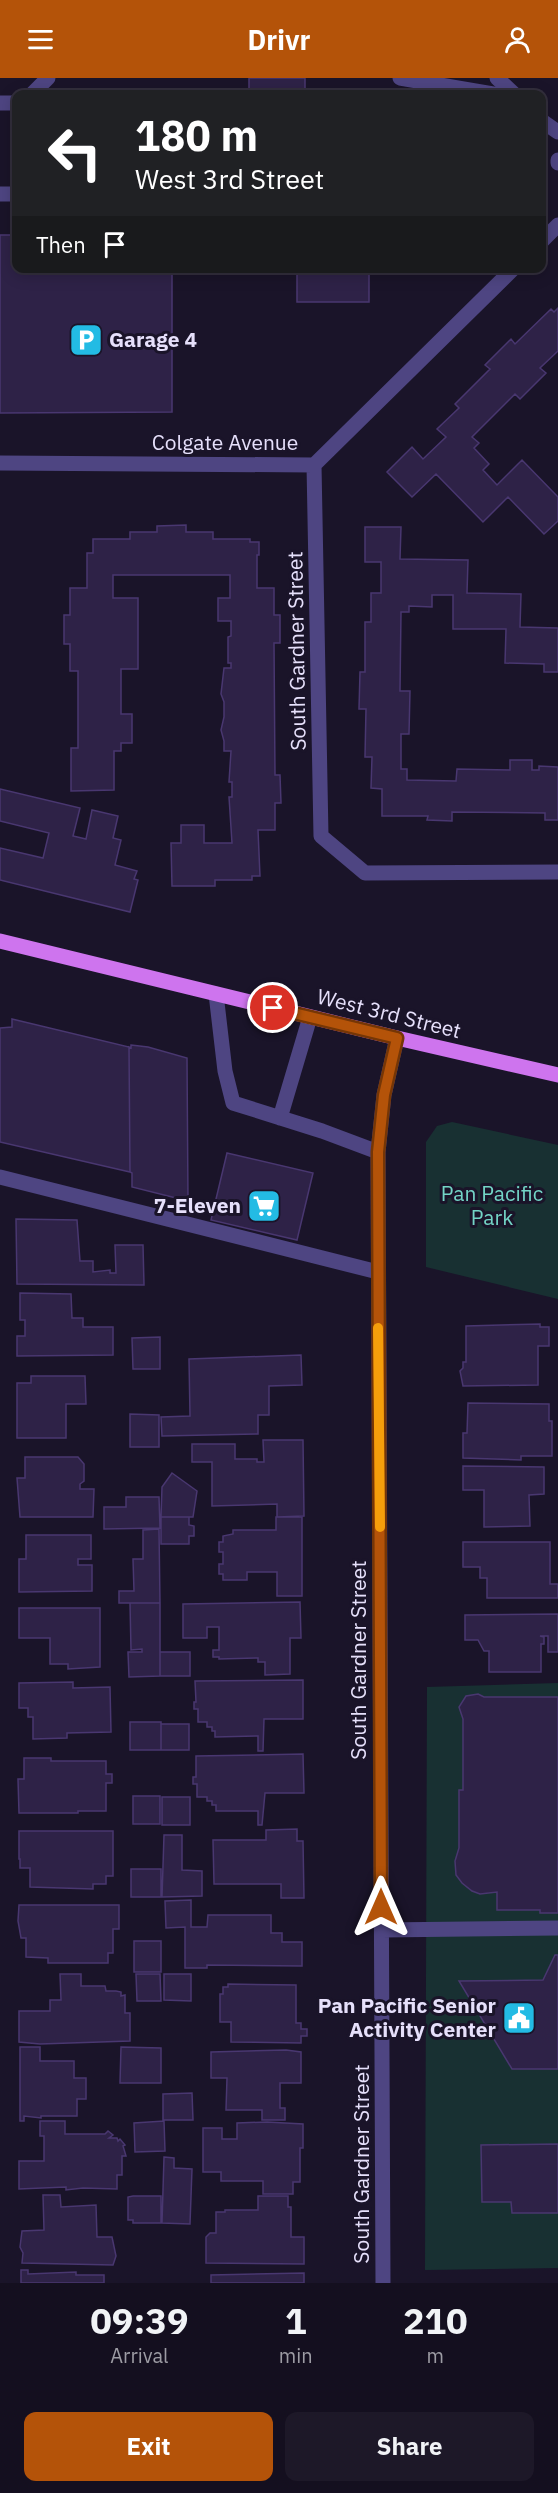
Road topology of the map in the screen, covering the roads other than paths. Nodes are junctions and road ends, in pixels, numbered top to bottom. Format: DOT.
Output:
graph roads {
  1 [pos="48,78"];
  2 [pos="400,78"];
  3 [pos="497,78"];
  4 [pos="36,90"];
  5 [pos="470,90"];
  6 [pos="510,90"];
  7 [pos="558,225"];
  8 [pos="546,237"];
  9 [pos="509,273"];
  10 [pos="0,463"];
  11 [pos="314,465"];
  12 [pos="558,872"];
  13 [pos="0,941"];
  14 [pos="216,994"];
  15 [pos="310,1017"];
  16 [pos="397,1038"];
  17 [pos="558,1075"];
  18 [pos="280,1118"];
  19 [pos="378,1152"];
  20 [pos="0,1177"];
  21 [pos="378,1272"];
  22 [pos="558,1928"];
  23 [pos="382,1930"];
  24 [pos="383,2283"];
  1 -- 4 [label="street"];
  2 -- 5 [label="street"];
  3 -- 6 [label="street"];
  7 -- 8 [label="street"];
  9 -- 11 [label="street, Colgate Avenue"];
  10 -- 11 [label="street, Colgate Avenue"];
  11 -- 12 [label="street, South Gardner Street"];
  13 -- 14 [label="main road, West 3rd Street"];
  14 -- 15 [label="main road, West 3rd Street"];
  14 -- 18 [label="street"];
  15 -- 16 [label="main road, West 3rd Street"];
  15 -- 18 [label="street"];
  16 -- 17 [label="main road, West 3rd Street"];
  16 -- 19 [label="street, South Gardner Street"];
  18 -- 19 [label="street"];
  19 -- 21 [label="street, South Gardner Street"];
  20 -- 21 [label="street"];
  21 -- 23 [label="street, South Gardner Street"];
  22 -- 23 [label="street"];
  23 -- 24 [label="street, South Gardner Street"];
}
